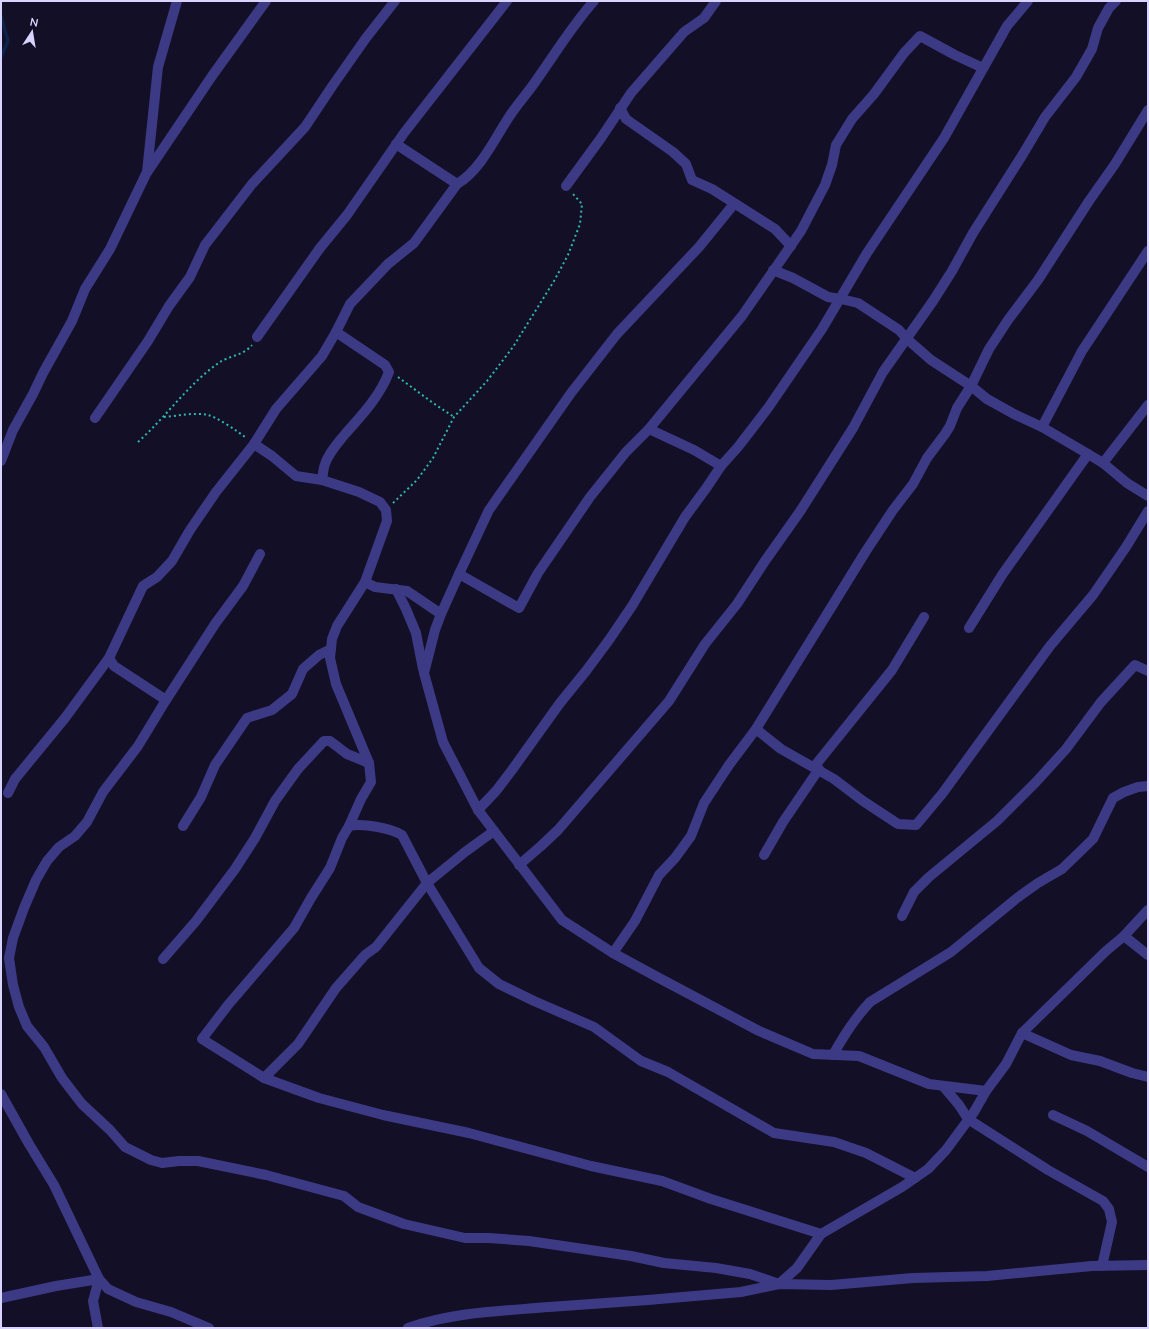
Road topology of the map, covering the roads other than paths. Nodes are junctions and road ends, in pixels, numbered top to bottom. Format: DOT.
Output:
graph roads {
  1 [pos="177,1"];
  2 [pos="266,1"];
  3 [pos="395,1"];
  4 [pos="507,1"];
  5 [pos="594,1"];
  6 [pos="716,1"];
  7 [pos="1028,1"];
  8 [pos="1116,1"];
  9 [pos="983,68"];
  10 [pos="620,108"];
  11 [pos="1148,110"];
  12 [pos="396,144"];
  13 [pos="146,174"];
  14 [pos="457,184"];
  15 [pos="566,186"];
  16 [pos="734,204"];
  17 [pos="791,246"];
  18 [pos="1148,251"];
  19 [pos="772,270"];
  20 [pos="841,299"];
  21 [pos="336,332"];
  22 [pos="257,337"];
  23 [pos="907,339"];
  24 [pos="971,386"];
  25 [pos="1148,405"];
  26 [pos="95,418"];
  27 [pos="1042,427"];
  28 [pos="649,429"];
  29 [pos="254,444"];
  30 [pos="1088,454"];
  31 [pos="1,461"];
  32 [pos="1102,463"];
  33 [pos="721,466"];
  34 [pos="322,480"];
  35 [pos="1148,496"];
  36 [pos="1148,511"];
  37 [pos="260,554"];
  38 [pos="458,574"];
  39 [pos="365,582"];
  40 [pos="396,589"];
  41 [pos="441,614"];
  42 [pos="924,617"];
  43 [pos="969,628"];
  44 [pos="435,630"];
  45 [pos="416,633"];
  46 [pos="331,649"];
  47 [pos="109,658"];
  48 [pos="1148,671"];
  49 [pos="424,673"];
  50 [pos="166,700"];
  51 [pos="756,729"];
  52 [pos="369,763"];
  53 [pos="816,768"];
  54 [pos="1148,786"];
  55 [pos="8,793"];
  56 [pos="478,810"];
  57 [pos="183,826"];
  58 [pos="349,826"];
  59 [pos="494,831"];
  60 [pos="764,855"];
  61 [pos="519,865"];
  62 [pos="427,883"];
  63 [pos="1148,910"];
  64 [pos="902,916"];
  65 [pos="1124,936"];
  66 [pos="613,953"];
  67 [pos="1148,955"];
  68 [pos="163,959"];
  69 [pos="1022,1033"];
  70 [pos="833,1054"];
  71 [pos="1148,1077"];
  72 [pos="264,1078"];
  73 [pos="943,1086"];
  74 [pos="986,1091"];
  75 [pos="1,1094"];
  76 [pos="1053,1116"];
  77 [pos="968,1119"];
  78 [pos="1148,1166"];
  79 [pos="915,1178"];
  80 [pos="821,1234"];
  81 [pos="1148,1265"];
  82 [pos="1102,1266"];
  83 [pos="99,1279"];
  84 [pos="779,1284"];
  85 [pos="1,1298"];
  86 [pos="98,1328"];
  87 [pos="209,1328"];
  88 [pos="408,1328"];
  1 -- 13 [label="street"];
  2 -- 13 [label="street"];
  3 -- 26 [label="street"];
  4 -- 12 [label="street"];
  5 -- 14 [label="street"];
  6 -- 10 [label="street"];
  7 -- 9 [label="street"];
  8 -- 23 [label="street"];
  9 -- 17 [label="street"];
  9 -- 20 [label="street"];
  10 -- 15 [label="street"];
  10 -- 16 [label="street"];
  11 -- 24 [label="street"];
  12 -- 14 [label="street"];
  12 -- 22 [label="street"];
  13 -- 31 [label="street"];
  14 -- 21 [label="street"];
  16 -- 17 [label="street"];
  16 -- 38 [label="street"];
  17 -- 19 [label="street"];
  18 -- 27 [label="street"];
  19 -- 20 [label="street"];
  19 -- 28 [label="street"];
  20 -- 23 [label="street"];
  20 -- 33 [label="street"];
  21 -- 29 [label="street"];
  21 -- 34 [label="street"];
  23 -- 24 [label="street"];
  23 -- 61 [label="street"];
  24 -- 27 [label="street"];
  24 -- 51 [label="street"];
  25 -- 32 [label="street"];
  27 -- 30 [label="street"];
  28 -- 33 [label="street"];
  28 -- 38 [label="street"];
  29 -- 34 [label="street"];
  29 -- 47 [label="street"];
  30 -- 32 [label="street"];
  30 -- 43 [label="street"];
  32 -- 35 [label="street"];
  33 -- 56 [label="street"];
  34 -- 39 [label="street"];
  36 -- 53 [label="street"];
  37 -- 50 [label="street"];
  38 -- 41 [label="street"];
  39 -- 40 [label="street"];
  39 -- 46 [label="street"];
  40 -- 41 [label="street"];
  40 -- 45 [label="street"];
  41 -- 44 [label="street"];
  42 -- 53 [label="street"];
  44 -- 45 [label="street"];
  44 -- 49 [label="street"];
  45 -- 49 [label="street"];
  46 -- 52 [label="street"];
  46 -- 57 [label="street"];
  47 -- 50 [label="street"];
  47 -- 55 [label="street"];
  48 -- 64 [label="street"];
  49 -- 56 [label="street"];
  50 -- 84 [label="street"];
  51 -- 53 [label="street"];
  51 -- 66 [label="street"];
  52 -- 58 [label="street"];
  52 -- 68 [label="street"];
  53 -- 60 [label="street"];
  54 -- 70 [label="street"];
  56 -- 59 [label="street"];
  58 -- 62 [label="street"];
  58 -- 72 [label="street"];
  59 -- 61 [label="street"];
  59 -- 62 [label="street"];
  61 -- 66 [label="street"];
  62 -- 72 [label="street"];
  62 -- 79 [label="street"];
  63 -- 65 [label="street"];
  65 -- 67 [label="street"];
  65 -- 69 [label="street"];
  66 -- 70 [label="street"];
  69 -- 71 [label="street"];
  69 -- 74 [label="street"];
  70 -- 73 [label="street"];
  72 -- 80 [label="street"];
  73 -- 74 [label="street"];
  73 -- 77 [label="street"];
  74 -- 77 [label="street"];
  75 -- 83 [label="street"];
  76 -- 78 [label="street"];
  77 -- 79 [label="street"];
  77 -- 82 [label="street"];
  79 -- 80 [label="street"];
  80 -- 84 [label="street"];
  81 -- 82 [label="street"];
  82 -- 84 [label="street"];
  83 -- 85 [label="street"];
  83 -- 86 [label="street"];
  83 -- 87 [label="street"];
  84 -- 88 [label="street"];
}
